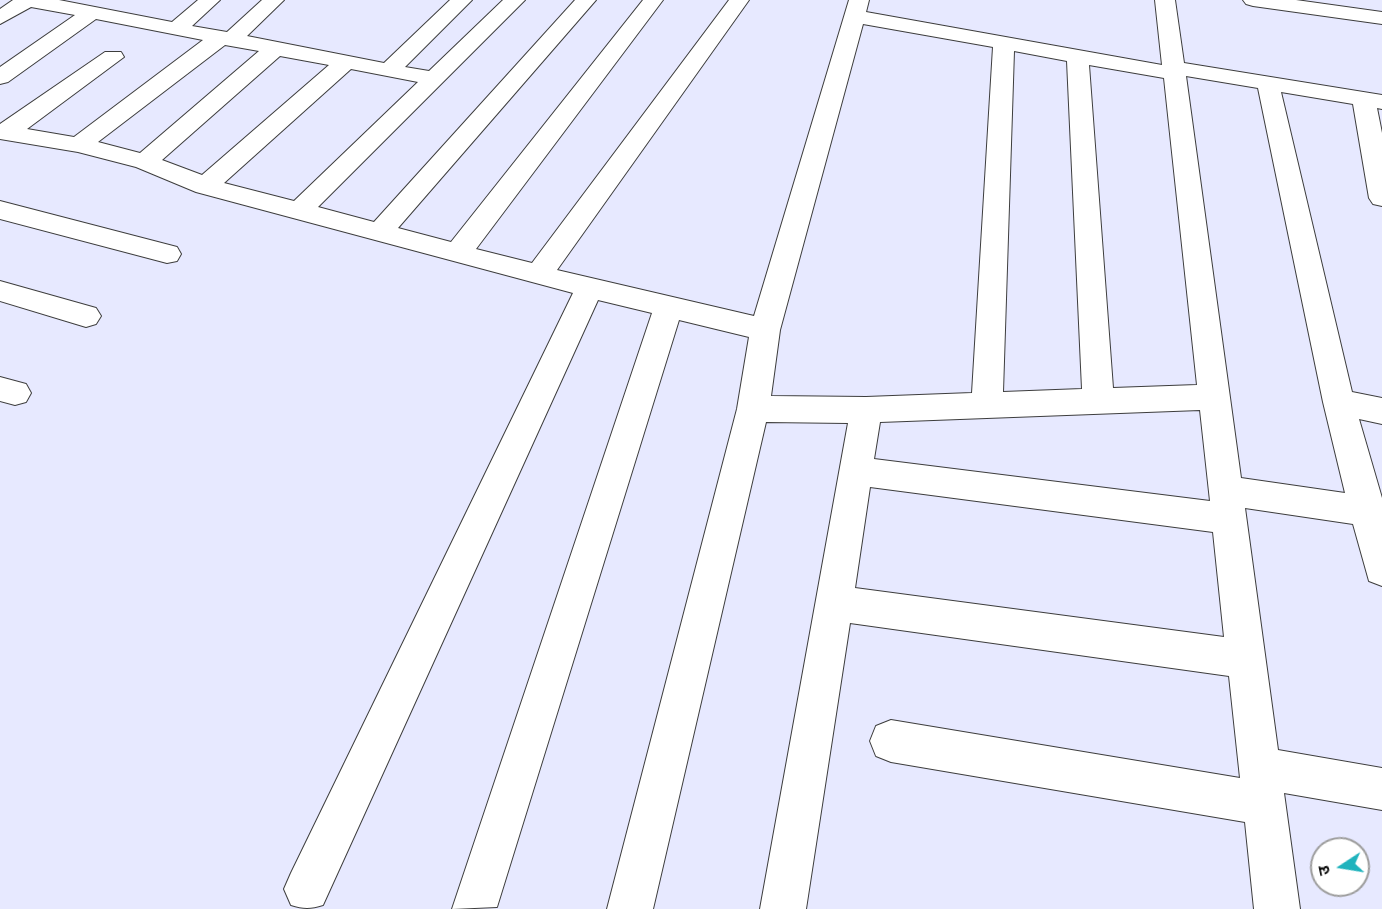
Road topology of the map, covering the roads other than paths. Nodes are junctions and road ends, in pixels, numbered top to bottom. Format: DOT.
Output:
graph roads {
  1 [pos="126,0"];
  2 [pos="210,0"];
  3 [pos="274,0"];
  4 [pos="462,0"];
  5 [pos="514,0"];
  6 [pos="586,0"];
  7 [pos="652,0"];
  8 [pos="740,0"];
  9 [pos="1165,0"];
  10 [pos="1253,0"];
  11 [pos="34,1"];
  12 [pos="856,8"];
  13 [pos="99,14"];
  14 [pos="0,18"];
  15 [pos="1382,18"];
  16 [pos="176,29"];
  17 [pos="225,39"];
  18 [pos="1004,44"];
  19 [pos="276,48"];
  20 [pos="113,57"];
  21 [pos="1078,58"];
  22 [pos="346,62"];
  23 [pos="389,70"];
  24 [pos="1175,71"];
  25 [pos="0,77"];
  26 [pos="434,79"];
  27 [pos="1268,83"];
  28 [pos="1373,100"];
  29 [pos="3,132"];
  30 [pos="79,145"];
  31 [pos="145,162"];
  32 [pos="205,186"];
  33 [pos="1382,198"];
  34 [pos="0,210"];
  35 [pos="299,211"];
  36 [pos="379,233"];
  37 [pos="167,254"];
  38 [pos="457,254"];
  39 [pos="538,276"];
  40 [pos="590,287"];
  41 [pos="0,291"];
  42 [pos="669,306"];
  43 [pos="86,316"];
  44 [pos="765,330"];
  45 [pos="1212,397"];
  46 [pos="1098,401"];
  47 [pos="1339,402"];
  48 [pos="987,404"];
  49 [pos="753,409"];
  50 [pos="866,410"];
  51 [pos="1382,411"];
  52 [pos="855,471"];
  53 [pos="1227,505"];
  54 [pos="1375,512"];
  55 [pos="1382,569"];
  56 [pos="834,603"];
  57 [pos="1246,659"];
  58 [pos="891,741"];
  59 [pos="1262,786"];
  60 [pos="1382,789"];
  61 [pos="308,889"];
  62 [pos="474,907"];
  63 [pos="630,909"];
  64 [pos="783,909"];
  65 [pos="1276,909"];
  1 -- 13 [label="street"];
  2 -- 16 [label="street"];
  3 -- 17 [label="street"];
  4 -- 23 [label="street"];
  5 -- 26 [label="street"];
  6 -- 36 [label="street"];
  7 -- 38 [label="street"];
  8 -- 39 [label="street"];
  9 -- 24 [label="street"];
  10 -- 15 [label="street"];
  11 -- 13 [label="street"];
  11 -- 14 [label="street"];
  12 -- 18 [label="street"];
  12 -- 44 [label="street"];
  13 -- 16 [label="street"];
  13 -- 25 [label="street"];
  16 -- 17 [label="street"];
  17 -- 19 [label="street"];
  17 -- 30 [label="street"];
  18 -- 21 [label="street"];
  18 -- 48 [label="street"];
  19 -- 22 [label="street"];
  19 -- 31 [label="street"];
  20 -- 29 [label="street"];
  21 -- 24 [label="street"];
  21 -- 46 [label="street"];
  22 -- 23 [label="street"];
  22 -- 32 [label="street"];
  23 -- 26 [label="street"];
  24 -- 27 [label="street"];
  24 -- 45 [label="street"];
  26 -- 35 [label="street"];
  27 -- 28 [label="street"];
  27 -- 47 [label="street"];
  28 -- 33 [label="street"];
  29 -- 30 [label="street"];
  30 -- 31 [label="street"];
  31 -- 32 [label="street"];
  32 -- 35 [label="street"];
  34 -- 37 [label="street"];
  35 -- 36 [label="street"];
  36 -- 38 [label="street"];
  38 -- 39 [label="street"];
  39 -- 40 [label="street"];
  40 -- 42 [label="street"];
  40 -- 61 [label="street"];
  41 -- 43 [label="street"];
  42 -- 44 [label="street"];
  42 -- 62 [label="street"];
  44 -- 49 [label="street"];
  45 -- 46 [label="street"];
  45 -- 53 [label="street"];
  46 -- 48 [label="street"];
  47 -- 51 [label="street"];
  47 -- 54 [label="street"];
  48 -- 50 [label="street"];
  49 -- 50 [label="street"];
  49 -- 63 [label="street"];
  50 -- 52 [label="street"];
  52 -- 53 [label="street"];
  52 -- 56 [label="street"];
  53 -- 54 [label="street"];
  53 -- 57 [label="street"];
  54 -- 55 [label="street"];
  56 -- 57 [label="street"];
  56 -- 64 [label="street"];
  57 -- 59 [label="street"];
  58 -- 59 [label="street"];
  59 -- 60 [label="street"];
  59 -- 65 [label="street"];
}
